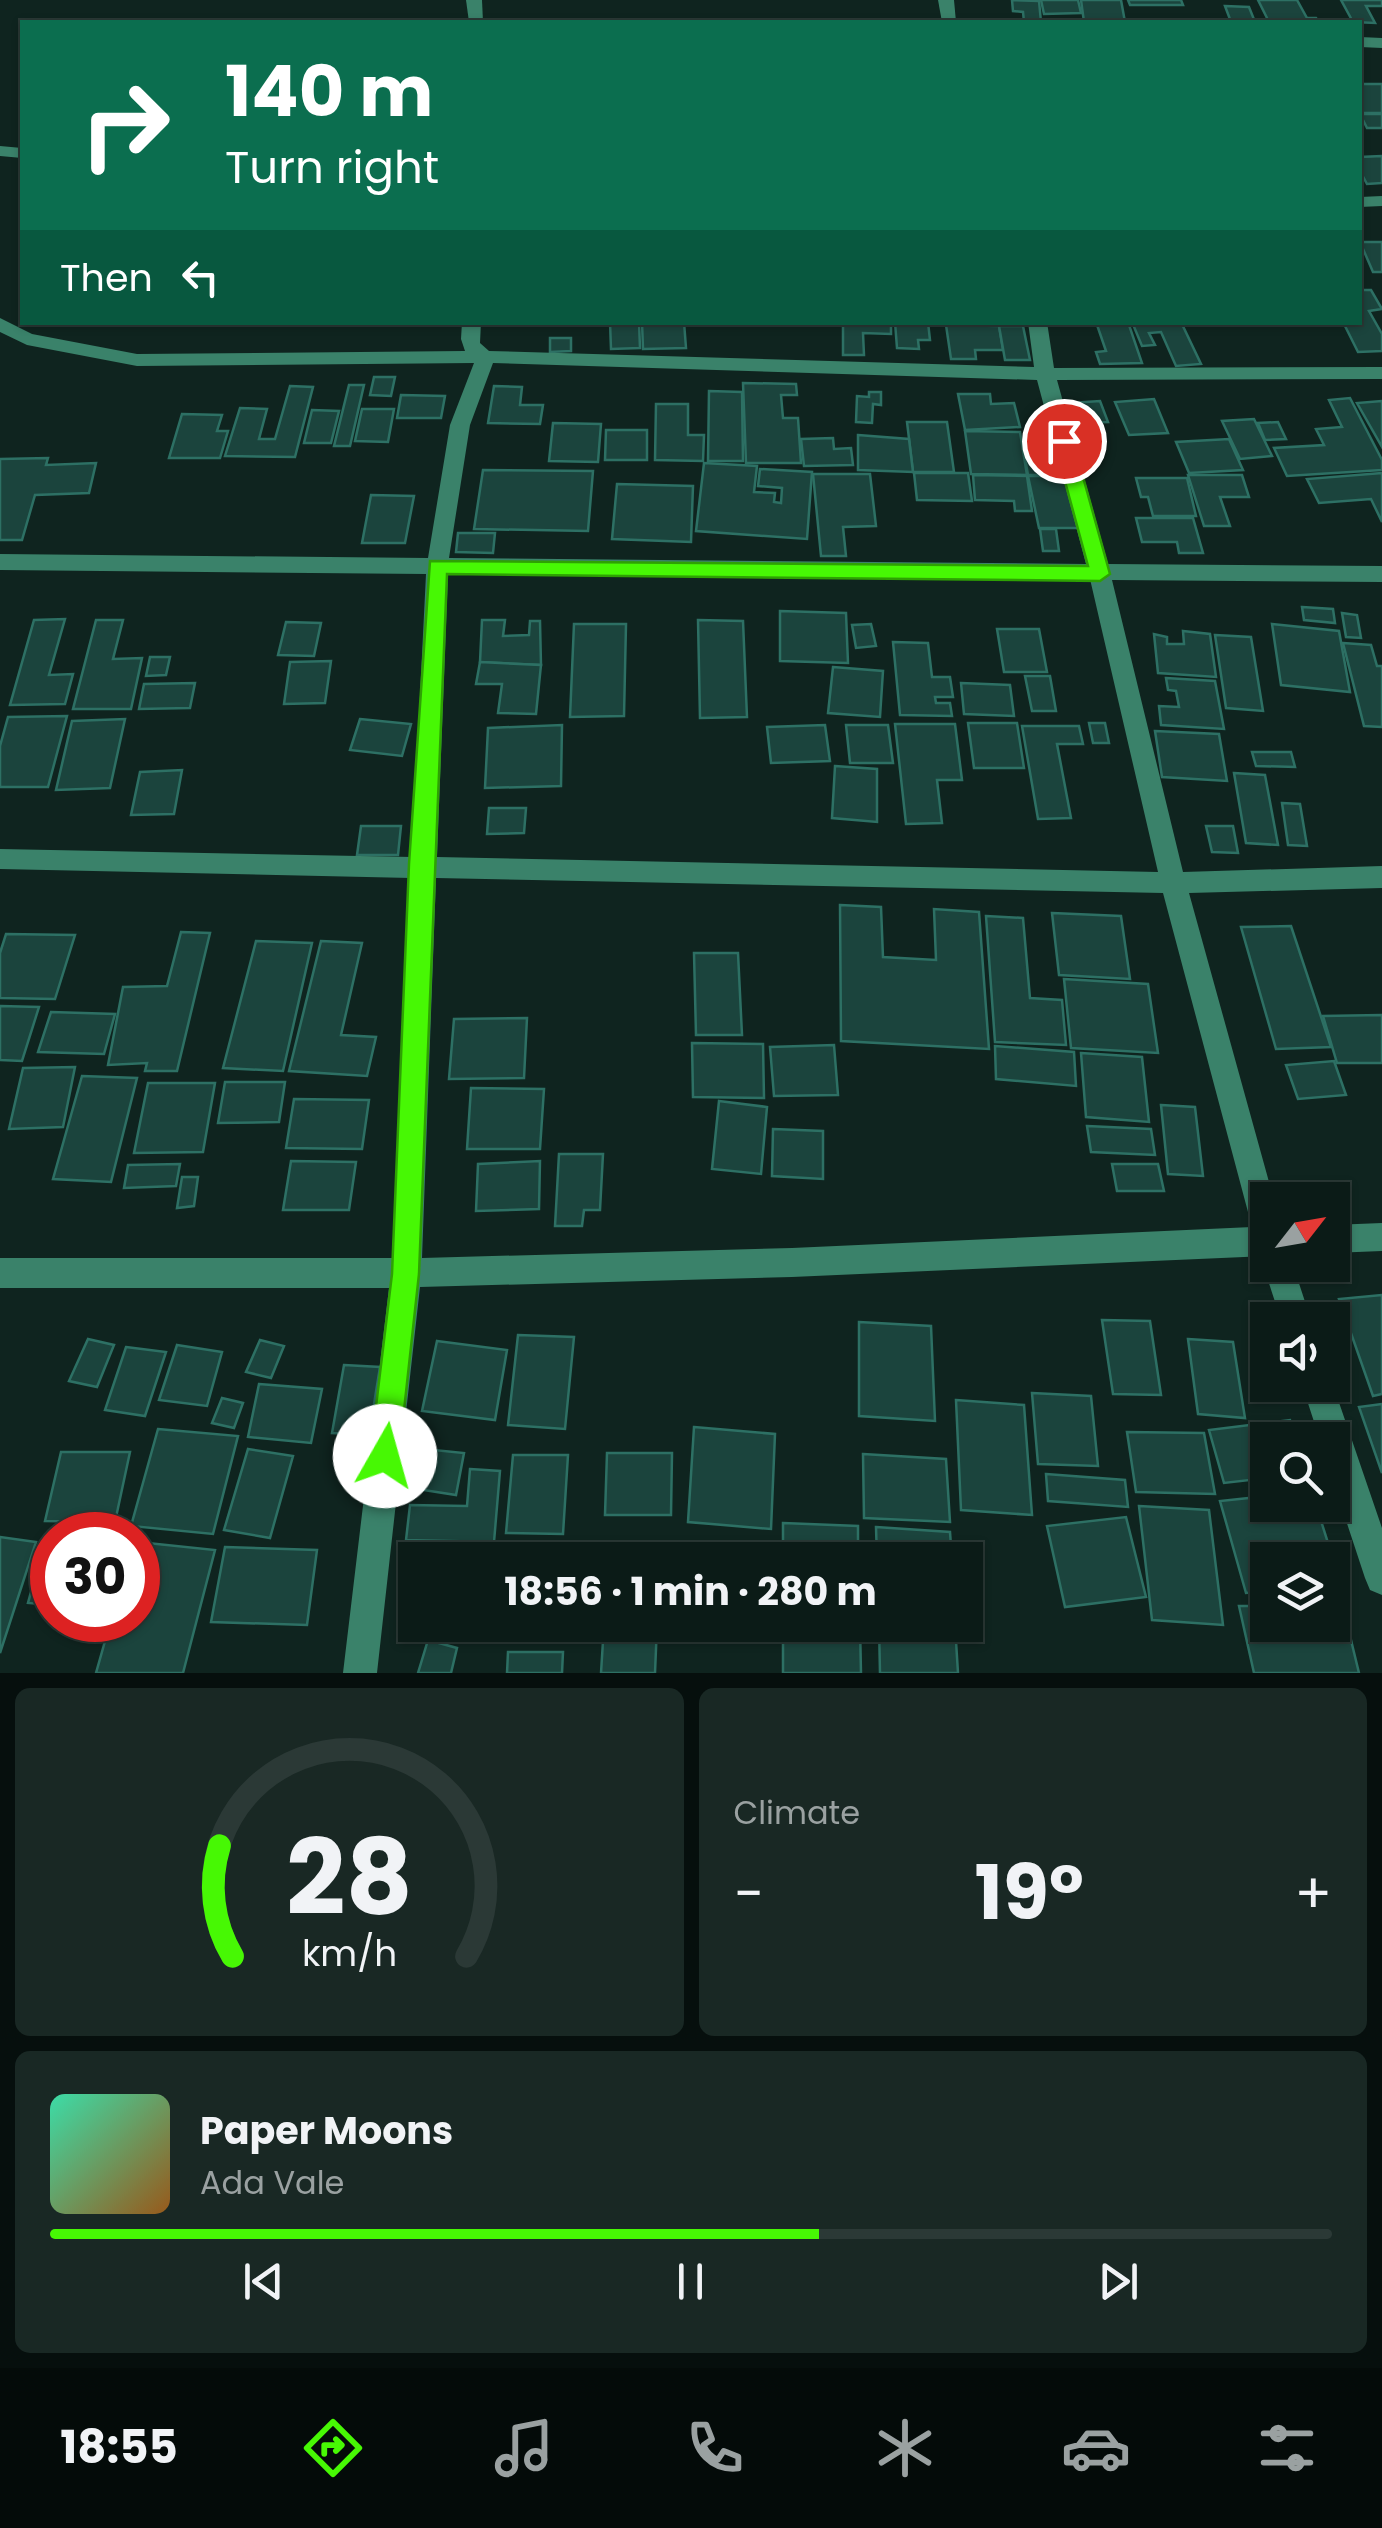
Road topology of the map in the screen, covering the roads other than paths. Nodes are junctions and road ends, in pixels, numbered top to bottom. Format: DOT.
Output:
graph roads {
  1 [pos="0,324"];
  2 [pos="472,325"];
  3 [pos="1037,325"];
  4 [pos="486,357"];
  5 [pos="1382,372"];
  6 [pos="1045,374"];
  7 [pos="0,562"];
  8 [pos="438,566"];
  9 [pos="1100,574"];
  10 [pos="1382,574"];
  11 [pos="0,859"];
  12 [pos="421,864"];
  13 [pos="1382,877"];
  14 [pos="1173,883"];
  15 [pos="1253,1182"];
  16 [pos="1382,1237"];
  17 [pos="1250,1238"];
  18 [pos="1350,1238"];
  19 [pos="0,1273"];
  20 [pos="406,1274"];
  21 [pos="1324,1402"];
  22 [pos="1382,1578"];
  23 [pos="360,1673"];
  1 -- 4 [label="street"];
  2 -- 4 [label="street"];
  3 -- 6 [label="street"];
  4 -- 6 [label="street"];
  4 -- 8 [label="street"];
  5 -- 6 [label="street"];
  6 -- 9 [label="street"];
  7 -- 8 [label="street"];
  8 -- 9 [label="street"];
  8 -- 12 [label="street"];
  9 -- 10 [label="street"];
  9 -- 14 [label="street"];
  11 -- 12 [label="street"];
  12 -- 14 [label="street"];
  12 -- 20 [label="street"];
  13 -- 14 [label="street"];
  14 -- 15 [label="street"];
  16 -- 18 [label="street"];
  17 -- 20 [label="street"];
  19 -- 20 [label="street"];
  20 -- 23 [label="street"];
  21 -- 22 [label="street"];
}
